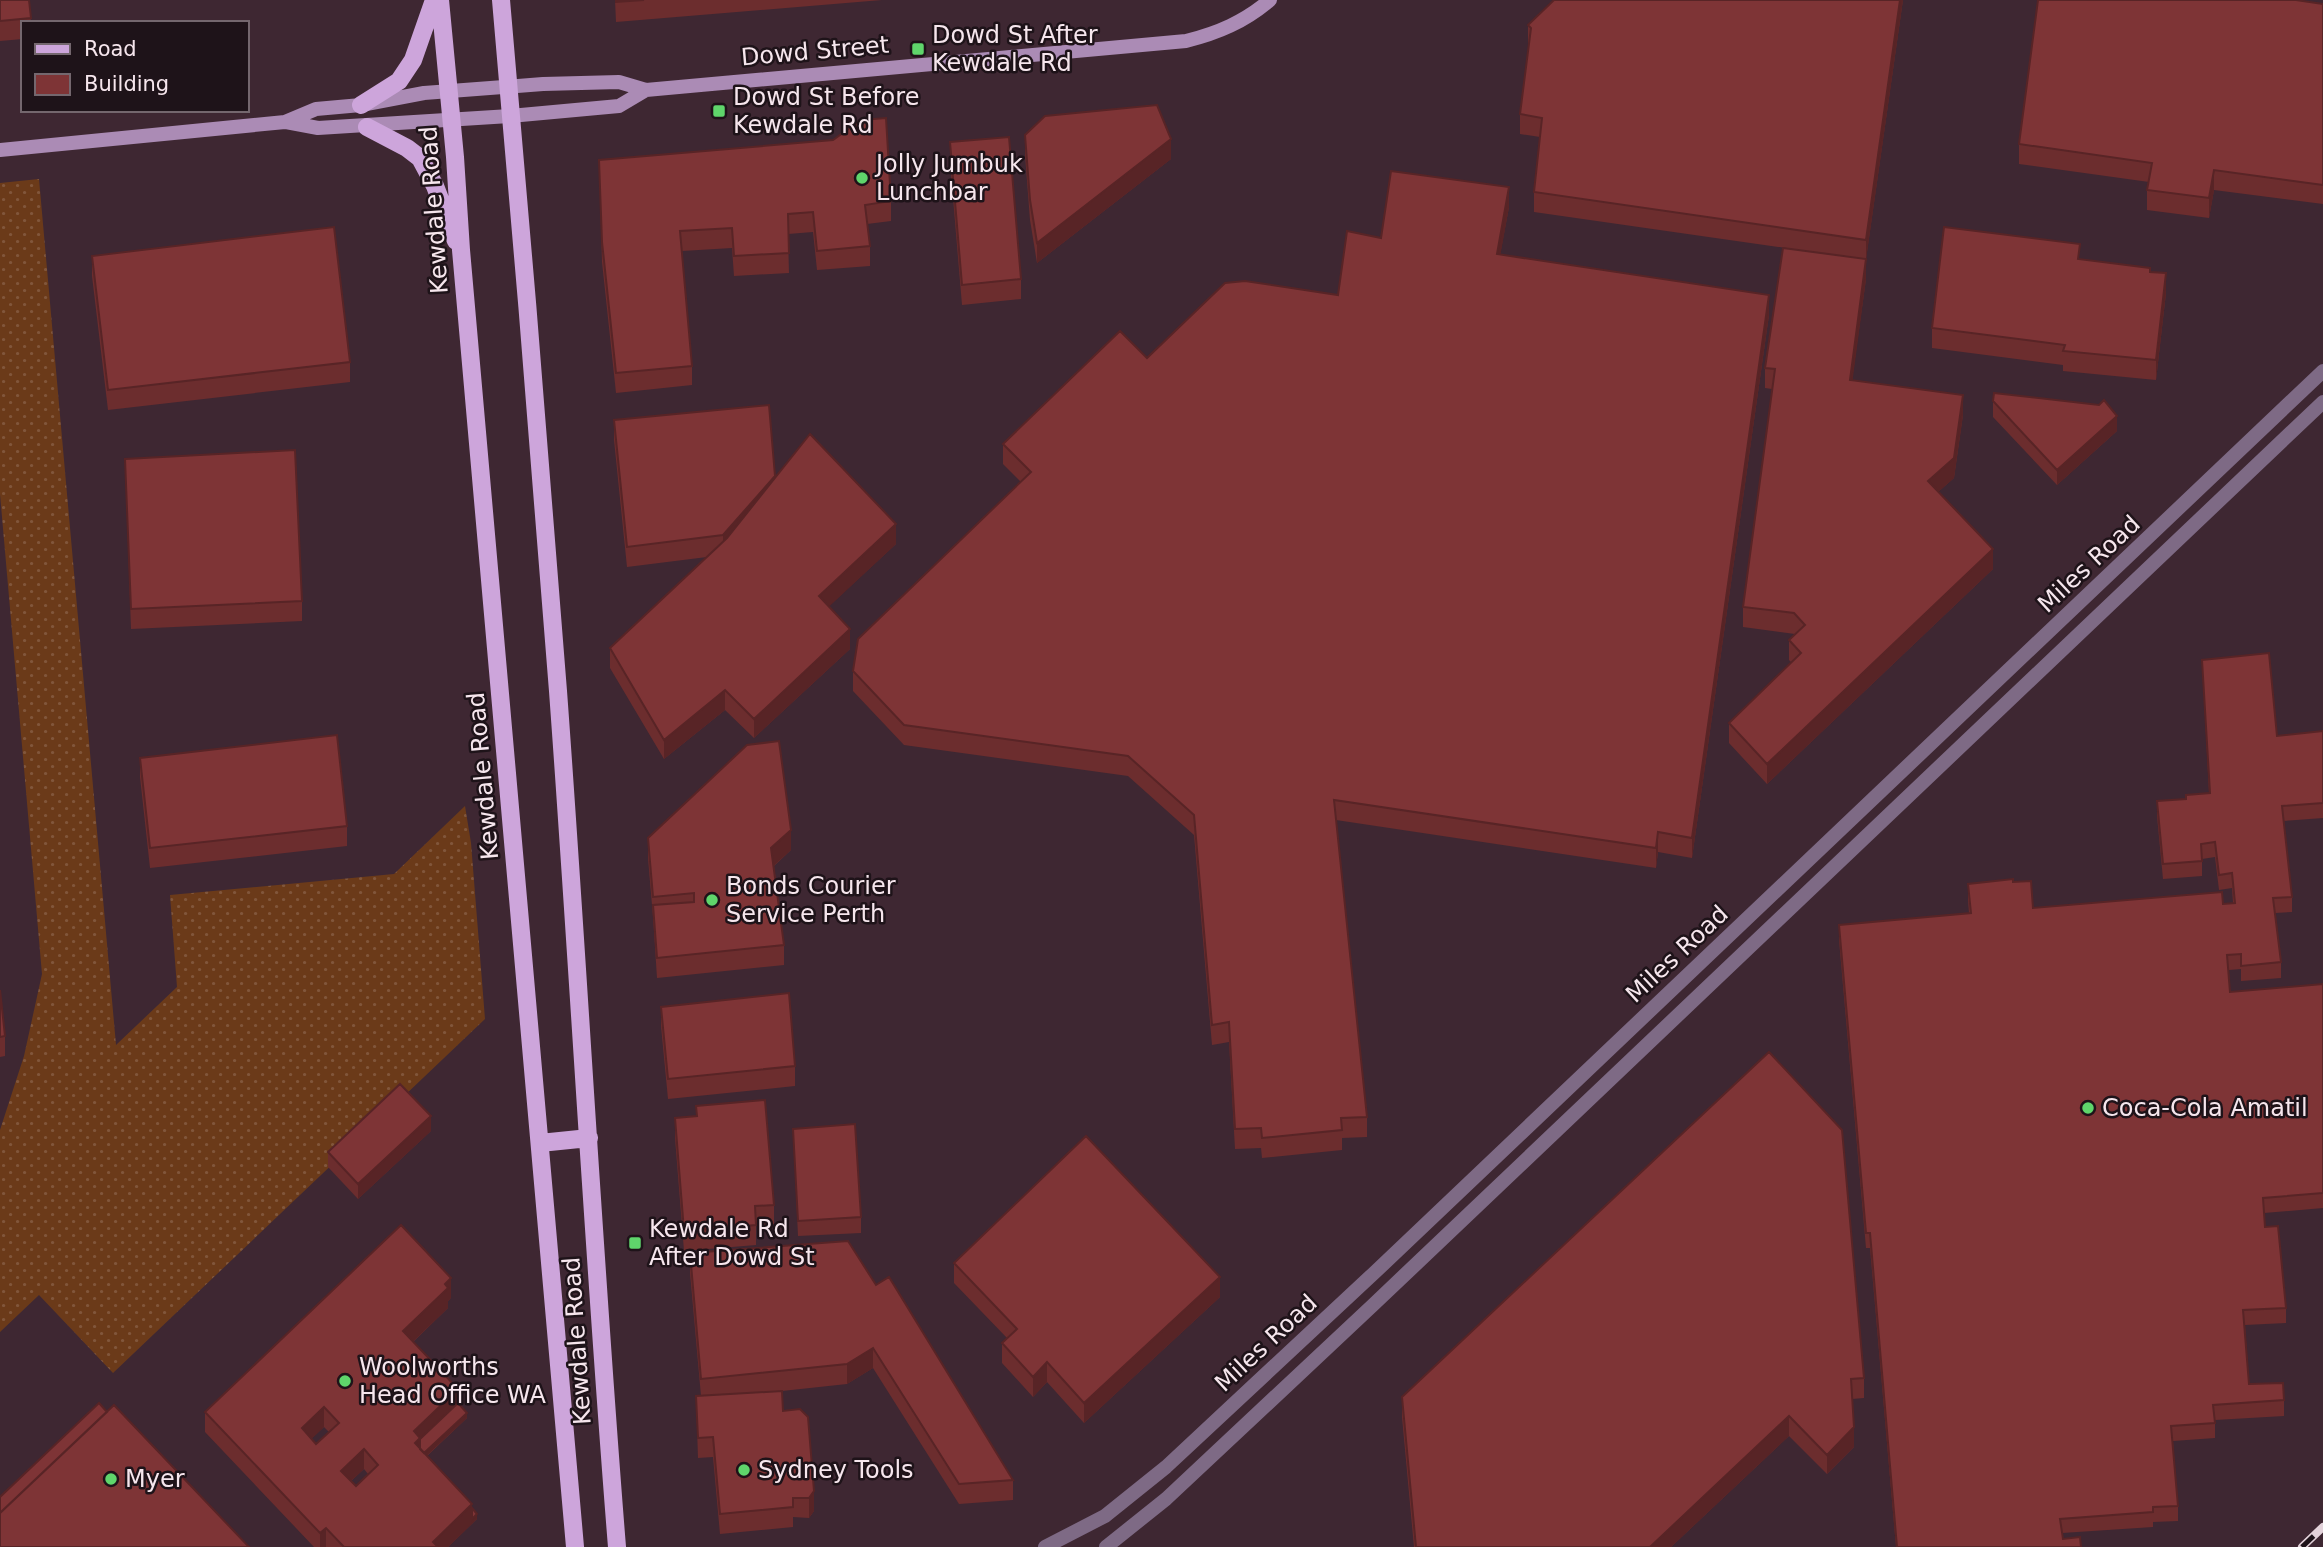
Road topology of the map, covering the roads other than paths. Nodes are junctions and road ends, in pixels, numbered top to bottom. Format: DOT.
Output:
graph roads {
  1 [pos="434,0"];
  2 [pos="440,0"];
  3 [pos="501,0"];
  4 [pos="1270,0"];
  5 [pos="509,88"];
  6 [pos="646,90"];
  7 [pos="449,92"];
  8 [pos="361,105"];
  9 [pos="510,116"];
  10 [pos="452,120"];
  11 [pos="285,122"];
  12 [pos="367,127"];
  13 [pos="0,150"];
  14 [pos="461,250"];
  15 [pos="2323,371"];
  16 [pos="2323,402"];
  17 [pos="589,1138"];
  18 [pos="540,1143"];
  19 [pos="575,1547"];
  20 [pos="617,1547"];
  21 [pos="1045,1547"];
  22 [pos="1106,1547"];
  1 -- 8 [label="main road"];
  2 -- 7 [label="main road, Kewdale Road"];
  3 -- 5 [label="main road, Kewdale Road"];
  4 -- 6 [label="main road, Dowd Street"];
  5 -- 6 [label="main road, Dowd Street"];
  5 -- 7 [label="main road, Dowd Street"];
  5 -- 9 [label="main road, Kewdale Road"];
  6 -- 9 [label="main road, Dowd Street"];
  7 -- 8 [label="main road, Dowd Street"];
  7 -- 10 [label="main road, Kewdale Road"];
  8 -- 11 [label="main road, Dowd Street"];
  9 -- 10 [label="main road, Dowd Street"];
  9 -- 17 [label="main road, Kewdale Road"];
  10 -- 12 [label="main road, Dowd Street"];
  10 -- 14 [label="main road, Kewdale Road"];
  11 -- 12 [label="main road, Dowd Street"];
  11 -- 13 [label="main road, Dowd Street"];
  12 -- 14 [label="main road"];
  14 -- 18 [label="main road, Kewdale Road"];
  15 -- 21 [label="street, Miles Road"];
  16 -- 22 [label="street, Miles Road"];
  17 -- 18 [label="main road"];
  17 -- 20 [label="main road, Kewdale Road"];
  18 -- 19 [label="main road, Kewdale Road"];
}
